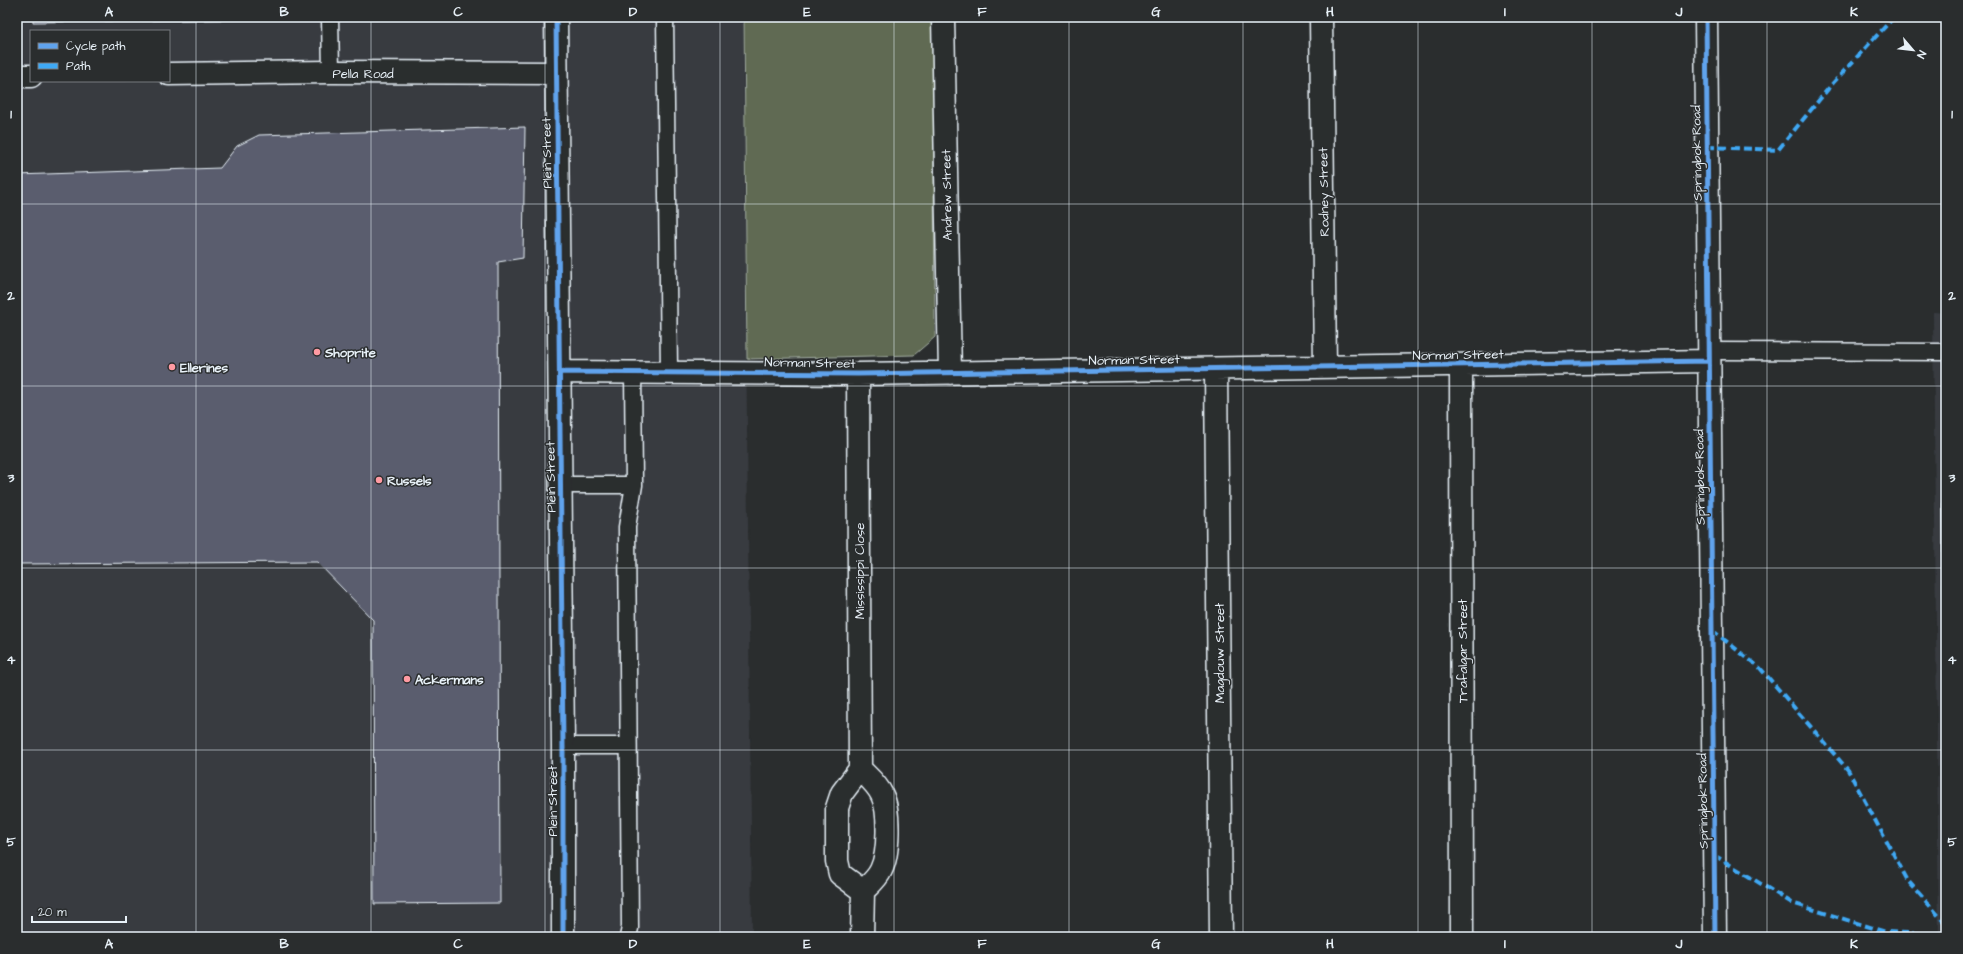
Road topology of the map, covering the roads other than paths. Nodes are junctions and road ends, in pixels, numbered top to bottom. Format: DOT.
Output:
graph roads {
  1 [pos="330,17"];
  2 [pos="556,17"];
  3 [pos="665,17"];
  4 [pos="943,17"];
  5 [pos="1321,17"];
  6 [pos="1706,17"];
  7 [pos="331,72"];
  8 [pos="170,74"];
  9 [pos="556,74"];
  10 [pos="17,76"];
  11 [pos="30,76"];
  12 [pos="1946,352"];
  13 [pos="1709,356"];
  14 [pos="1461,365"];
  15 [pos="1325,367"];
  16 [pos="1216,369"];
  17 [pos="669,371"];
  18 [pos="560,372"];
  19 [pos="633,372"];
  20 [pos="950,373"];
  21 [pos="858,374"];
  22 [pos="561,485"];
  23 [pos="634,485"];
  24 [pos="563,746"];
  25 [pos="628,746"];
  26 [pos="860,769"];
  27 [pos="863,891"];
  28 [pos="563,937"];
  29 [pos="628,937"];
  30 [pos="862,937"];
  31 [pos="1221,937"];
  32 [pos="1462,937"];
  33 [pos="1715,937"];
  1 -- 7 [label="lane"];
  2 -- 9 [label="street, Plein Street"];
  3 -- 17 [label="lane"];
  4 -- 20 [label="street, Andrew Street"];
  5 -- 15 [label="street, Rodney Street"];
  6 -- 13 [label="street, Springbok Road"];
  7 -- 8 [label="street, Pella Road"];
  7 -- 9 [label="street, Pella Road"];
  9 -- 18 [label="street, Plein Street"];
  10 -- 11 [label="street"];
  12 -- 13 [label="lane"];
  13 -- 14 [label="street, Norman Street"];
  13 -- 33 [label="street, Springbok Road"];
  14 -- 15 [label="street, Norman Street"];
  14 -- 32 [label="street, Trafalgar Street"];
  15 -- 16 [label="street, Norman Street"];
  16 -- 20 [label="street, Norman Street"];
  16 -- 31 [label="street, Magdouw Street"];
  17 -- 19 [label="street, Norman Street"];
  17 -- 21 [label="street, Norman Street"];
  18 -- 19 [label="street, Norman Street"];
  18 -- 22 [label="street, Plein Street"];
  19 -- 23 [label="lane"];
  20 -- 21 [label="street, Norman Street"];
  21 -- 26 [label="street, Mississippi Close"];
  22 -- 23 [label="lane"];
  22 -- 24 [label="street, Plein Street"];
  23 -- 25 [label="lane"];
  24 -- 25 [label="lane"];
  24 -- 28 [label="street, Plein Street"];
  25 -- 29 [label="lane"];
  26 -- 27 [label="street"];
  26 -- 27 [label="street"];
  27 -- 30 [label="street"];
}
